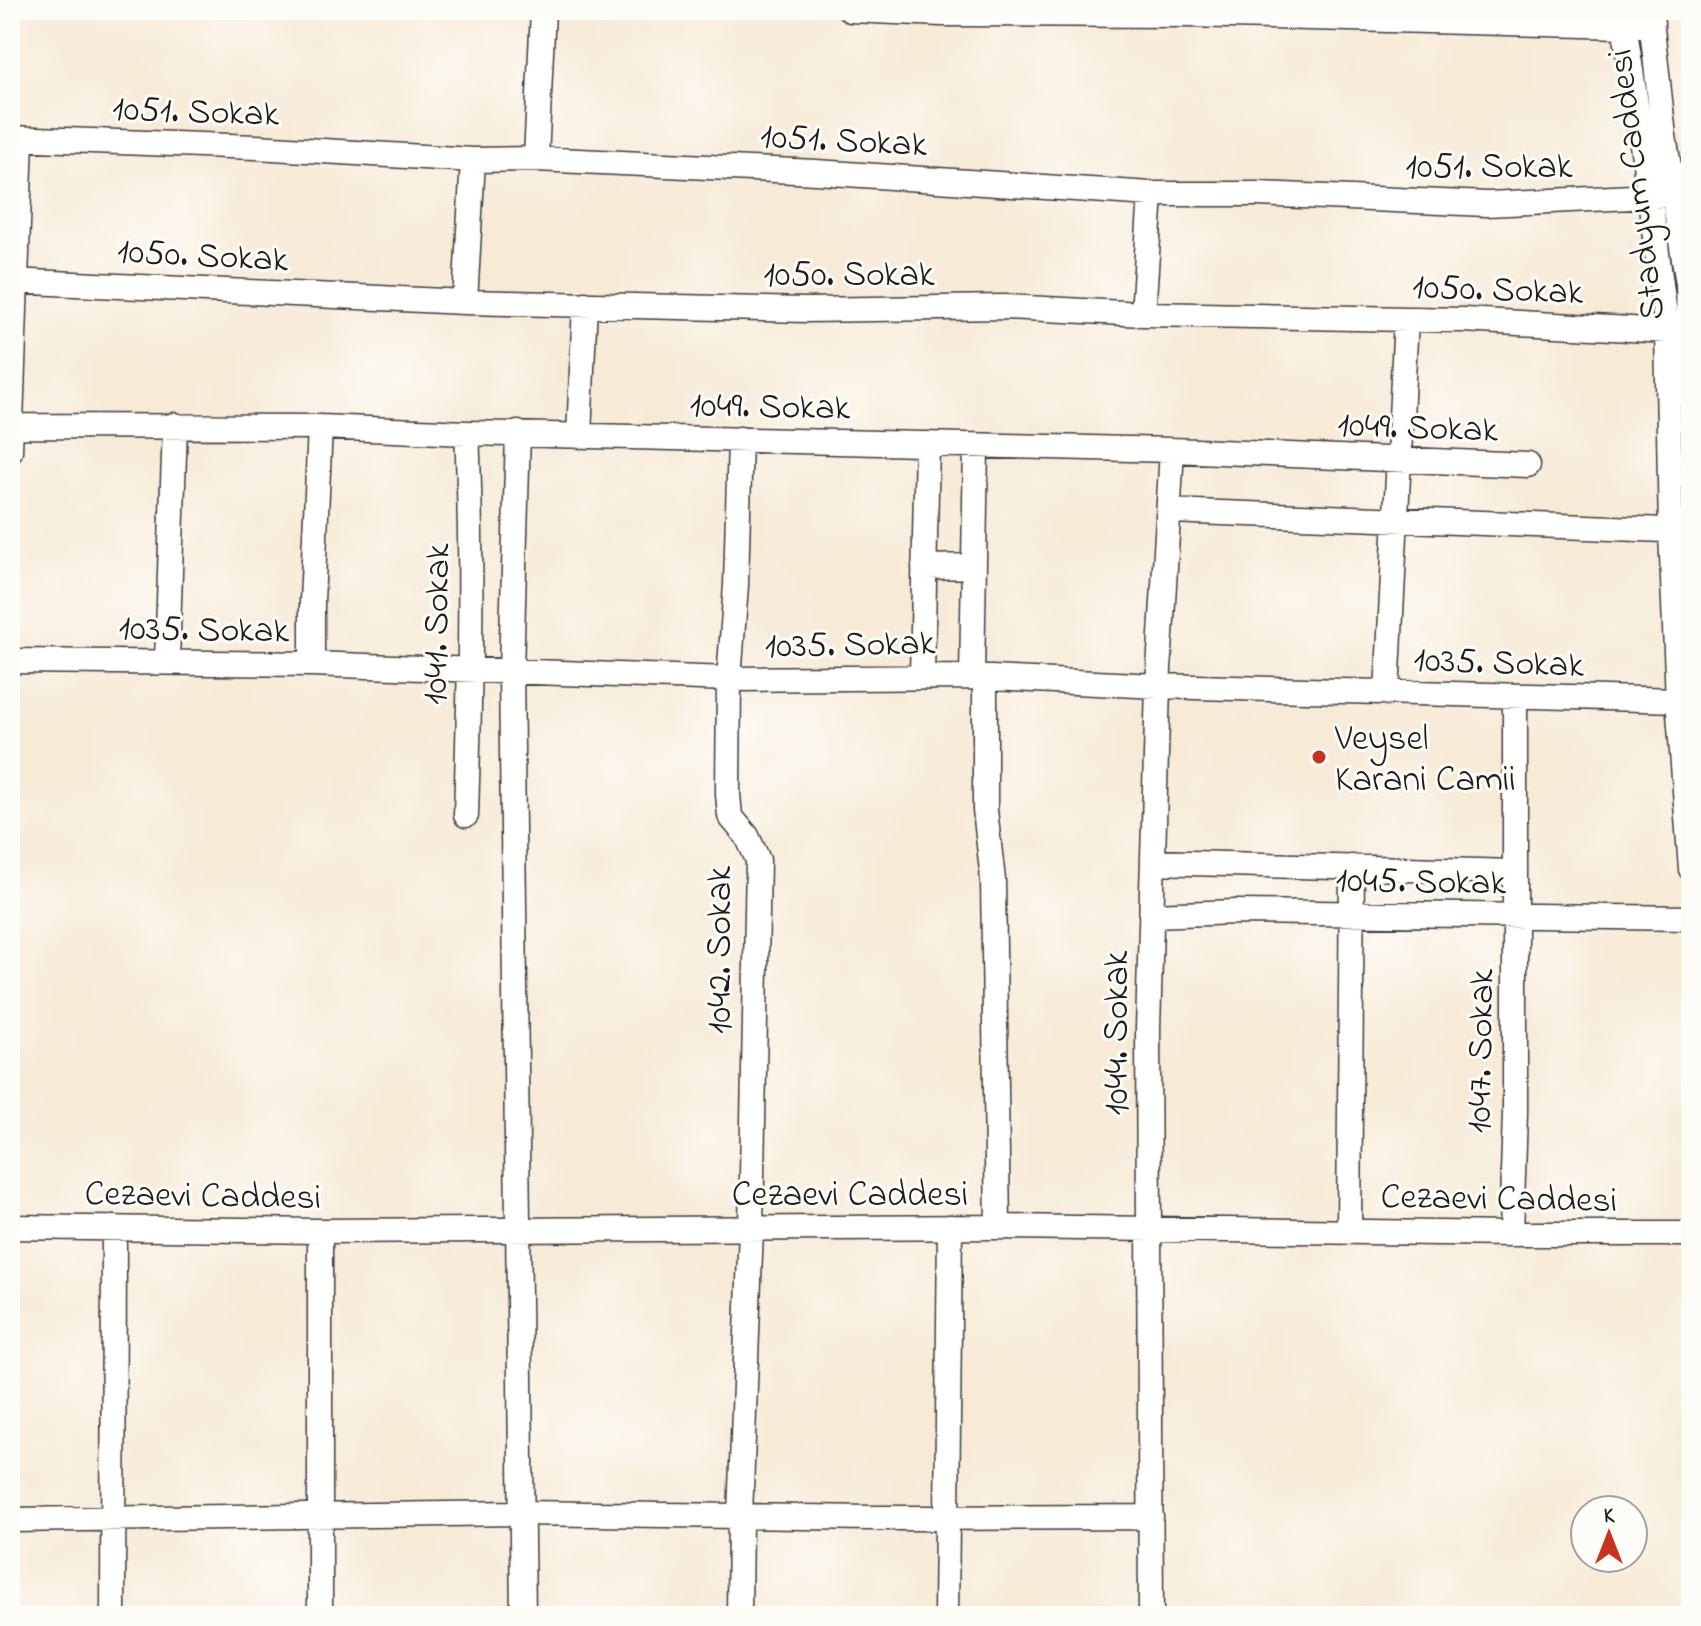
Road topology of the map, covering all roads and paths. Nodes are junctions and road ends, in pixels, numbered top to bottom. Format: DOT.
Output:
graph roads {
  1 [pos="543,10"];
  2 [pos="850,10"];
  3 [pos="942,12"];
  4 [pos="1188,12"];
  5 [pos="1406,15"];
  6 [pos="1651,16"];
  7 [pos="1623,18"];
  8 [pos="16,139"];
  9 [pos="536,159"];
  10 [pos="473,160"];
  11 [pos="1151,194"];
  12 [pos="1662,197"];
  13 [pos="12,281"];
  14 [pos="465,302"];
  15 [pos="585,304"];
  16 [pos="1143,314"];
  17 [pos="1406,319"];
  18 [pos="1677,330"];
  19 [pos="1691,399"];
  20 [pos="175,425"];
  21 [pos="10,426"];
  22 [pos="320,427"];
  23 [pos="467,433"];
  24 [pos="518,433"];
  25 [pos="579,435"];
  26 [pos="740,439"];
  27 [pos="927,444"];
  28 [pos="976,446"];
  29 [pos="1172,450"];
  30 [pos="10,451"];
  31 [pos="1401,460"];
  32 [pos="1528,465"];
  33 [pos="1169,511"];
  34 [pos="1396,520"];
  35 [pos="1681,531"];
  36 [pos="974,566"];
  37 [pos="924,567"];
  38 [pos="10,661"];
  39 [pos="167,661"];
  40 [pos="312,664"];
  41 [pos="471,671"];
  42 [pos="511,671"];
  43 [pos="922,676"];
  44 [pos="978,677"];
  45 [pos="729,679"];
  46 [pos="1158,686"];
  47 [pos="1387,693"];
  48 [pos="1515,697"];
  49 [pos="1685,699"];
  50 [pos="466,815"];
  51 [pos="1154,862"];
  52 [pos="1352,867"];
  53 [pos="1691,869"];
  54 [pos="1515,872"];
  55 [pos="1349,914"];
  56 [pos="1151,915"];
  57 [pos="1515,916"];
  58 [pos="1691,918"];
  59 [pos="10,1227"];
  60 [pos="950,1227"];
  61 [pos="998,1227"];
  62 [pos="114,1228"];
  63 [pos="751,1228"];
  64 [pos="1151,1228"];
  65 [pos="519,1230"];
  66 [pos="320,1231"];
  67 [pos="1349,1231"];
  68 [pos="1511,1234"];
  69 [pos="1691,1234"];
  70 [pos="521,1513"];
  71 [pos="740,1516"];
  72 [pos="319,1517"];
  73 [pos="1151,1517"];
  74 [pos="947,1518"];
  75 [pos="113,1519"];
  76 [pos="10,1520"];
  77 [pos="113,1616"];
  78 [pos="320,1616"];
  79 [pos="523,1616"];
  80 [pos="739,1616"];
  81 [pos="946,1616"];
  82 [pos="1151,1616"];
  1 -- 9 [label="street"];
  2 -- 3 [label="street"];
  3 -- 4 [label="street"];
  4 -- 5 [label="street"];
  5 -- 7 [label="street"];
  6 -- 7 [label="street"];
  6 -- 12 [label="street, Stadyum Caddesi"];
  7 -- 12 [label="street"];
  8 -- 10 [label="street, 1051. Sokak"];
  8 -- 13 [label="street"];
  9 -- 10 [label="street, 1051. Sokak"];
  9 -- 11 [label="street, 1051. Sokak"];
  10 -- 14 [label="street"];
  11 -- 12 [label="street, 1051. Sokak"];
  11 -- 16 [label="street"];
  12 -- 18 [label="street, Stadyum Caddesi"];
  13 -- 14 [label="street, 1050. Sokak"];
  13 -- 21 [label="street"];
  14 -- 15 [label="street, 1050. Sokak"];
  15 -- 16 [label="street, 1050. Sokak"];
  15 -- 25 [label="street"];
  16 -- 17 [label="street, 1050. Sokak"];
  17 -- 18 [label="street, 1050. Sokak"];
  17 -- 31 [label="street"];
  18 -- 19 [label="street, Stadyum Caddesi"];
  18 -- 35 [label="street"];
  20 -- 21 [label="street, 1049. Sokak"];
  20 -- 22 [label="street, 1049. Sokak"];
  20 -- 39 [label="street"];
  21 -- 30 [label="street"];
  22 -- 23 [label="street, 1049. Sokak"];
  22 -- 40 [label="street"];
  23 -- 24 [label="street, 1049. Sokak"];
  23 -- 41 [label="street, 1041. Sokak"];
  24 -- 25 [label="street, 1049. Sokak"];
  24 -- 42 [label="street"];
  25 -- 26 [label="street, 1049. Sokak"];
  26 -- 27 [label="street, 1049. Sokak"];
  26 -- 45 [label="street, 1042. Sokak"];
  27 -- 28 [label="street, 1049. Sokak"];
  27 -- 37 [label="street"];
  28 -- 29 [label="street, 1049. Sokak"];
  28 -- 36 [label="street"];
  29 -- 31 [label="street, 1049. Sokak"];
  29 -- 33 [label="street, 1044. Sokak"];
  31 -- 32 [label="street, 1049. Sokak"];
  31 -- 34 [label="street"];
  33 -- 34 [label="street"];
  33 -- 46 [label="street, 1044. Sokak"];
  34 -- 35 [label="street"];
  34 -- 47 [label="street"];
  35 -- 49 [label="street"];
  36 -- 37 [label="street"];
  36 -- 44 [label="street"];
  37 -- 43 [label="street"];
  38 -- 39 [label="street, 1035. Sokak"];
  39 -- 40 [label="street, 1035. Sokak"];
  40 -- 41 [label="street, 1035. Sokak"];
  41 -- 42 [label="street, 1035. Sokak"];
  41 -- 50 [label="street, 1041. Sokak"];
  42 -- 45 [label="street, 1035. Sokak"];
  42 -- 65 [label="street"];
  43 -- 44 [label="street, 1035. Sokak"];
  43 -- 45 [label="street, 1035. Sokak"];
  44 -- 46 [label="street, 1035. Sokak"];
  44 -- 61 [label="street"];
  45 -- 63 [label="street, 1042. Sokak"];
  46 -- 47 [label="street, 1035. Sokak"];
  46 -- 51 [label="street, 1044. Sokak"];
  47 -- 48 [label="street, 1035. Sokak"];
  48 -- 49 [label="street, 1035. Sokak"];
  48 -- 54 [label="street, 1047. Sokak"];
  49 -- 53 [label="street"];
  51 -- 52 [label="street"];
  51 -- 56 [label="street, 1044. Sokak"];
  52 -- 54 [label="street"];
  52 -- 55 [label="street"];
  54 -- 57 [label="street, 1047. Sokak"];
  55 -- 56 [label="street, 1045. Sokak"];
  55 -- 57 [label="street, 1045. Sokak"];
  55 -- 67 [label="street"];
  56 -- 64 [label="street, 1044. Sokak"];
  57 -- 58 [label="street, 1045. Sokak"];
  57 -- 68 [label="street, 1047. Sokak"];
  59 -- 62 [label="street, Cezaevi Caddesi"];
  60 -- 61 [label="street, Cezaevi Caddesi"];
  60 -- 63 [label="street, Cezaevi Caddesi"];
  60 -- 74 [label="street"];
  61 -- 64 [label="street, Cezaevi Caddesi"];
  62 -- 66 [label="street, Cezaevi Caddesi"];
  62 -- 75 [label="street"];
  63 -- 65 [label="street, Cezaevi Caddesi"];
  63 -- 71 [label="street, 1042. Sokak"];
  64 -- 67 [label="street, Cezaevi Caddesi"];
  64 -- 73 [label="street, 1044. Sokak"];
  65 -- 66 [label="street, Cezaevi Caddesi"];
  65 -- 70 [label="street"];
  66 -- 72 [label="street"];
  67 -- 68 [label="street, Cezaevi Caddesi"];
  68 -- 69 [label="street, Cezaevi Caddesi"];
  70 -- 71 [label="street"];
  70 -- 72 [label="street"];
  70 -- 79 [label="street"];
  71 -- 74 [label="street"];
  71 -- 80 [label="street, 1042. Sokak"];
  72 -- 75 [label="street"];
  72 -- 78 [label="street"];
  73 -- 74 [label="street"];
  73 -- 82 [label="street, 1044. Sokak"];
  74 -- 81 [label="street"];
  75 -- 76 [label="street"];
  75 -- 77 [label="street"];
}
